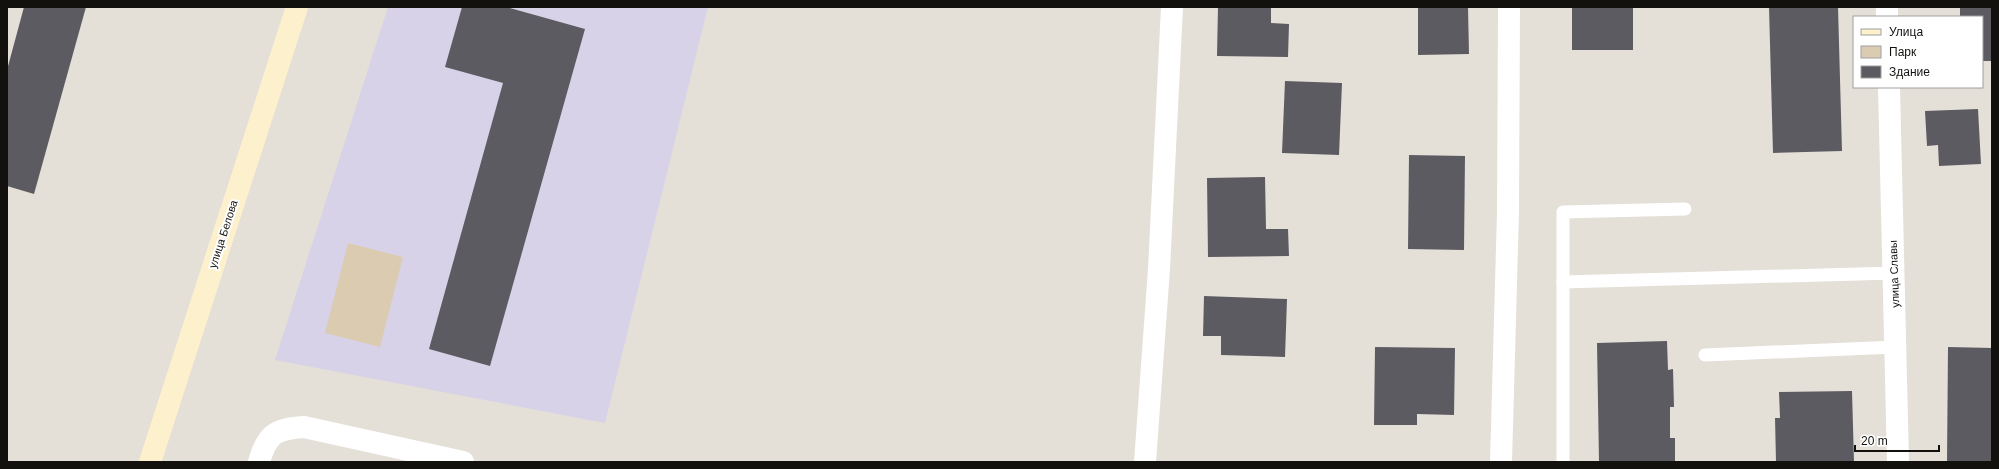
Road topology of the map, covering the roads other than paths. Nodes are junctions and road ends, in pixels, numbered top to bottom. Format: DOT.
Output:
graph roads {
  1 [pos="296,7"];
  2 [pos="1172,7"];
  3 [pos="1509,7"];
  4 [pos="1889,88"];
  5 [pos="1685,209"];
  6 [pos="1894,273"];
  7 [pos="1563,282"];
  8 [pos="1896,347"];
  9 [pos="1705,355"];
  10 [pos="150,462"];
  11 [pos="259,462"];
  12 [pos="463,462"];
  13 [pos="1145,462"];
  14 [pos="1501,462"];
  15 [pos="1563,462"];
  16 [pos="1898,462"];
  1 -- 10 [label="main road, улица Белова"];
  2 -- 13 [label="street"];
  3 -- 14 [label="street"];
  4 -- 6 [label="street, улица Славы"];
  5 -- 7 [label="lane"];
  6 -- 7 [label="lane"];
  6 -- 8 [label="street, улица Славы"];
  7 -- 15 [label="lane"];
  8 -- 9 [label="lane"];
  8 -- 16 [label="street, улица Славы"];
  11 -- 12 [label="street"];
}
